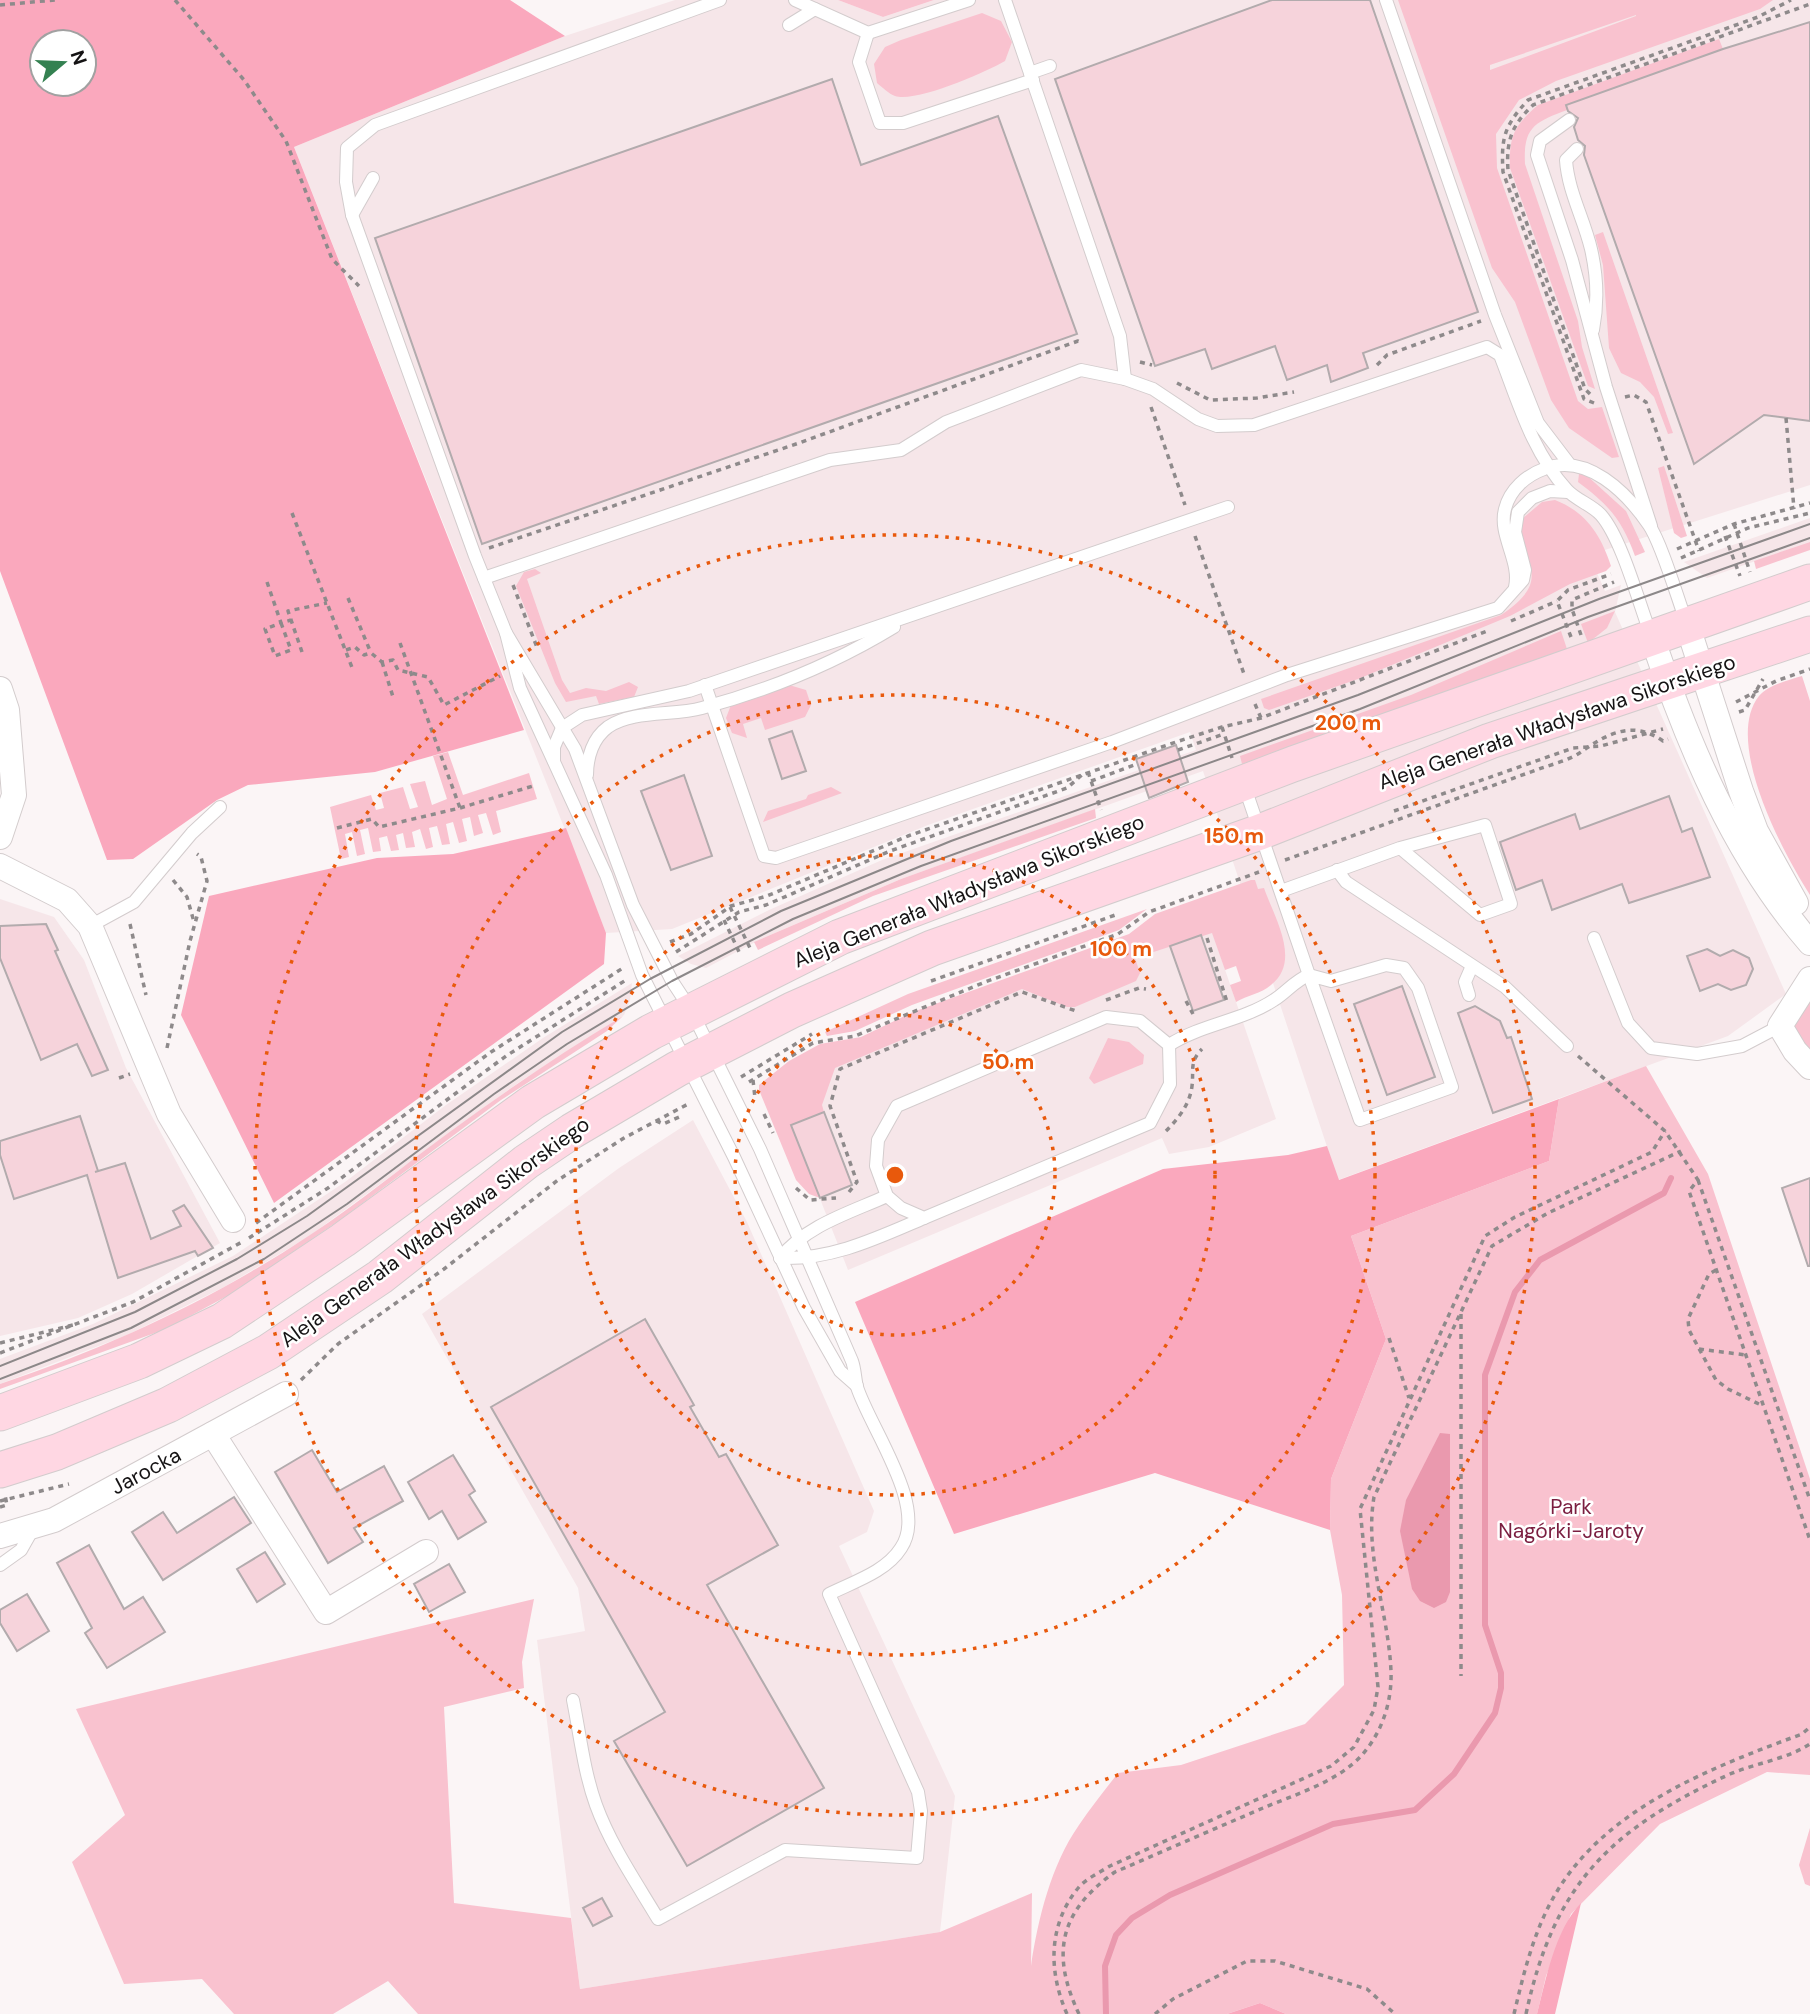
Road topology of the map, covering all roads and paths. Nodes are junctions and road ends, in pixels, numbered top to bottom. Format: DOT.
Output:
graph roads {
  1 [pos="55,0"];
  2 [pos="175,0"];
  3 [pos="720,0"];
  4 [pos="795,0"];
  5 [pos="969,0"];
  6 [pos="1005,0"];
  7 [pos="1386,0"];
  8 [pos="1791,0"];
  9 [pos="1810,4"];
  10 [pos="0,5"];
  11 [pos="815,9"];
  12 [pos="789,25"];
  13 [pos="868,33"];
  14 [pos="1050,66"];
  15 [pos="1031,77"];
  16 [pos="1569,120"];
  17 [pos="1577,149"];
  18 [pos="373,178"];
  19 [pos="352,215"];
  20 [pos="386,313"];
  21 [pos="1495,315"];
  22 [pos="1592,333"];
  23 [pos="1083,343"];
  24 [pos="1140,362"];
  25 [pos="1153,369"];
  26 [pos="1370,372"];
  27 [pos="1167,377"];
  28 [pos="1125,379"];
  29 [pos="1297,391"];
  30 [pos="1599,395"];
  31 [pos="1623,397"];
  32 [pos="1151,403"];
  33 [pos="1601,404"];
  34 [pos="1786,418"];
  35 [pos="1570,465"];
  36 [pos="1549,467"];
  37 [pos="1568,492"];
  38 [pos="1810,503"];
  39 [pos="1228,507"];
  40 [pos="1794,509"];
  41 [pos="292,513"];
  42 [pos="1810,513"];
  43 [pos="1190,521"];
  44 [pos="1734,524"];
  45 [pos="1650,526"];
  46 [pos="1736,532"];
  47 [pos="1726,536"];
  48 [pos="1695,542"];
  49 [pos="1675,550"];
  50 [pos="480,551"];
  51 [pos="1699,551"];
  52 [pos="1681,558"];
  53 [pos="1616,571"];
  54 [pos="1750,572"];
  55 [pos="1740,576"];
  56 [pos="484,578"];
  57 [pos="1619,580"];
  58 [pos="267,582"];
  59 [pos="1810,582"];
  60 [pos="1513,594"];
  61 [pos="348,598"];
  62 [pos="1557,601"];
  63 [pos="327,603"];
  64 [pos="291,620"];
  65 [pos="906,620"];
  66 [pos="281,623"];
  67 [pos="1686,624"];
  68 [pos="506,633"];
  69 [pos="1810,634"];
  70 [pos="1651,638"];
  71 [pos="400,643"];
  72 [pos="1585,646"];
  73 [pos="1575,649"];
  74 [pos="346,650"];
  75 [pos="302,652"];
  76 [pos="372,653"];
  77 [pos="382,662"];
  78 [pos="1810,669"];
  79 [pos="353,670"];
  80 [pos="1703,671"];
  81 [pos="515,672"];
  82 [pos="411,674"];
  83 [pos="1769,676"];
  84 [pos="1667,684"];
  85 [pos="705,685"];
  86 [pos="0,688"];
  87 [pos="1250,690"];
  88 [pos="1754,693"];
  89 [pos="394,700"];
  90 [pos="1740,701"];
  91 [pos="711,705"];
  92 [pos="1736,713"];
  93 [pos="1261,718"];
  94 [pos="562,728"];
  95 [pos="1615,730"];
  96 [pos="1224,734"];
  97 [pos="1618,740"];
  98 [pos="1663,741"];
  99 [pos="1178,750"];
  100 [pos="1137,764"];
  101 [pos="555,765"];
  102 [pos="1086,773"];
  103 [pos="1091,781"];
  104 [pos="587,782"];
  105 [pos="1244,784"];
  106 [pos="533,786"];
  107 [pos="220,807"];
  108 [pos="460,808"];
  109 [pos="1109,810"];
  110 [pos="337,828"];
  111 [pos="1260,832"];
  112 [pos="0,837"];
  113 [pos="182,844"];
  114 [pos="1400,848"];
  115 [pos="0,866"];
  116 [pos="1272,867"];
  117 [pos="1337,870"];
  118 [pos="154,878"];
  119 [pos="1281,891"];
  120 [pos="134,902"];
  121 [pos="730,907"];
  122 [pos="734,915"];
  123 [pos="724,920"];
  124 [pos="195,923"];
  125 [pos="90,926"];
  126 [pos="1810,930"];
  127 [pos="1207,938"];
  128 [pos="1594,938"];
  129 [pos="1810,943"];
  130 [pos="667,944"];
  131 [pos="674,953"];
  132 [pos="753,954"];
  133 [pos="743,959"];
  134 [pos="627,966"];
  135 [pos="1472,966"];
  136 [pos="1308,975"];
  137 [pos="630,977"];
  138 [pos="1810,979"];
  139 [pos="1146,989"];
  140 [pos="1469,995"];
  141 [pos="147,998"];
  142 [pos="1186,1001"];
  143 [pos="1096,1002"];
  144 [pos="1216,1006"];
  145 [pos="1084,1007"];
  146 [pos="1204,1010"];
  147 [pos="679,1017"];
  148 [pos="1780,1026"];
  149 [pos="819,1030"];
  150 [pos="1170,1045"];
  151 [pos="1567,1046"];
  152 [pos="167,1052"];
  153 [pos="699,1058"];
  154 [pos="1810,1067"];
  155 [pos="750,1072"];
  156 [pos="756,1102"];
  157 [pos="670,1113"];
  158 [pos="763,1113"];
  159 [pos="1665,1132"];
  160 [pos="774,1135"];
  161 [pos="1681,1151"];
  162 [pos="790,1178"];
  163 [pos="1698,1180"];
  164 [pos="887,1196"];
  165 [pos="924,1219"];
  166 [pos="241,1229"];
  167 [pos="799,1237"];
  168 [pos="780,1258"];
  169 [pos="808,1258"];
  170 [pos="1716,1270"];
  171 [pos="1461,1311"];
  172 [pos="79,1324"];
  173 [pos="1389,1338"];
  174 [pos="0,1343"];
  175 [pos="1699,1349"];
  176 [pos="0,1353"];
  177 [pos="1746,1355"];
  178 [pos="857,1386"];
  179 [pos="286,1394"];
  180 [pos="1409,1398"];
  181 [pos="1763,1406"];
  182 [pos="0,1413"];
  183 [pos="213,1434"];
  184 [pos="0,1470"];
  185 [pos="1810,1500"];
  186 [pos="34,1526"];
  187 [pos="0,1536"];
  188 [pos="1810,1540"];
  189 [pos="426,1552"];
  190 [pos="0,1565"];
  191 [pos="1461,1676"];
  192 [pos="573,1700"];
  193 [pos="1810,1727"];
  194 [pos="1810,1744"];
  195 [pos="1067,2014"];
  196 [pos="1079,2014"];
  197 [pos="1155,2014"];
  198 [pos="1395,2014"];
  199 [pos="1514,2014"];
  200 [pos="1526,2014"];
  1 -- 10 [label="path"];
  2 -- 20 [label="path"];
  3 -- 19 [label="lane"];
  4 -- 11 [label="lane"];
  5 -- 13 [label="lane"];
  6 -- 15 [label="lane"];
  7 -- 21 [label="lane"];
  8 -- 33 [label="path"];
  9 -- 30 [label="path"];
  11 -- 12 [label="lane"];
  11 -- 13 [label="lane"];
  13 -- 15 [label="lane"];
  14 -- 15 [label="lane"];
  15 -- 28 [label="lane"];
  16 -- 22 [label="lane"];
  17 -- 22 [label="lane"];
  18 -- 19 [label="lane"];
  19 -- 20 [label="lane"];
  20 -- 56 [label="lane"];
  21 -- 26 [label="path"];
  21 -- 35 [label="lane"];
  22 -- 45 [label="lane"];
  23 -- 50 [label="path"];
  24 -- 25 [label="path"];
  27 -- 29 [label="path"];
  28 -- 36 [label="lane"];
  28 -- 56 [label="lane"];
  31 -- 48 [label="path"];
  32 -- 43 [label="path"];
  34 -- 40 [label="path"];
  35 -- 36 [label="lane"];
  35 -- 45 [label="lane"];
  36 -- 37 [label="lane"];
  36 -- 60 [label="lane"];
  37 -- 60 [label="lane"];
  37 -- 70 [label="lane"];
  38 -- 40 [label="path"];
  39 -- 43 [label="lane"];
  40 -- 44 [label="path"];
  41 -- 63 [label="path"];
  42 -- 46 [label="path"];
  43 -- 65 [label="lane"];
  43 -- 87 [label="path"];
  44 -- 46 [label="path"];
  44 -- 48 [label="path"];
  45 -- 67 [label="lane"];
  46 -- 47 [label="path"];
  46 -- 54 [label="path"];
  47 -- 51 [label="path"];
  47 -- 55 [label="path"];
  48 -- 49 [label="path"];
  48 -- 51 [label="path"];
  51 -- 52 [label="path"];
  53 -- 62 [label="path"];
  56 -- 68 [label="lane"];
  57 -- 72 [label="path"];
  58 -- 66 [label="path"];
  59 -- 67 [label="main road, Aleja Generała Władysława Sikorskiego"];
  60 -- 87 [label="lane"];
  61 -- 76 [label="path"];
  62 -- 73 [label="path"];
  62 -- 93 [label="path"];
  63 -- 64 [label="path"];
  63 -- 74 [label="path"];
  64 -- 66 [label="path"];
  64 -- 75 [label="path"];
  65 -- 85 [label="lane"];
  65 -- 91 [label="lane"];
  66 -- 66 [label="path"];
  67 -- 70 [label="main road, Aleja Generała Władysława Sikorskiego"];
  67 -- 80 [label="street"];
  68 -- 81 [label="lane"];
  68 -- 94 [label="lane"];
  69 -- 80 [label="main road, Aleja Generała Władysława Sikorskiego"];
  70 -- 84 [label="street"];
  70 -- 105 [label="main road, Aleja Generała Władysława Sikorskiego"];
  71 -- 82 [label="path"];
  74 -- 76 [label="path"];
  74 -- 79 [label="path"];
  76 -- 77 [label="path"];
  77 -- 82 [label="path"];
  77 -- 89 [label="path"];
  78 -- 88 [label="path"];
  80 -- 84 [label="main road, Aleja Generała Władysława Sikorskiego"];
  80 -- 126 [label="street"];
  81 -- 82 [label="path"];
  81 -- 101 [label="lane"];
  82 -- 108 [label="path"];
  83 -- 88 [label="path"];
  84 -- 111 [label="main road, Aleja Generała Władysława Sikorskiego"];
  84 -- 129 [label="street"];
  85 -- 91 [label="lane"];
  85 -- 94 [label="lane"];
  86 -- 112 [label="street"];
  87 -- 91 [label="lane"];
  87 -- 93 [label="path"];
  88 -- 90 [label="path"];
  88 -- 92 [label="path"];
  91 -- 104 [label="lane"];
  93 -- 102 [label="path"];
  94 -- 101 [label="lane"];
  94 -- 104 [label="lane"];
  95 -- 97 [label="path"];
  95 -- 98 [label="path"];
  95 -- 116 [label="path"];
  96 -- 99 [label="path"];
  100 -- 103 [label="path"];
  101 -- 147 [label="lane"];
  102 -- 103 [label="path"];
  102 -- 121 [label="path"];
  102 -- 122 [label="path"];
  103 -- 109 [label="path"];
  104 -- 147 [label="lane"];
  105 -- 111 [label="lane"];
  105 -- 147 [label="main road, Aleja Generała Władysława Sikorskiego"];
  106 -- 108 [label="path"];
  107 -- 113 [label="lane"];
  108 -- 110 [label="path"];
  111 -- 116 [label="lane"];
  111 -- 153 [label="main road, Aleja Generała Władysława Sikorskiego"];
  113 -- 118 [label="lane"];
  113 -- 124 [label="path"];
  114 -- 114 [label="lane"];
  114 -- 117 [label="lane"];
  115 -- 125 [label="street"];
  116 -- 119 [label="lane"];
  116 -- 156 [label="path"];
  117 -- 119 [label="lane"];
  117 -- 135 [label="lane"];
  118 -- 120 [label="lane"];
  118 -- 124 [label="path"];
  119 -- 136 [label="lane"];
  120 -- 125 [label="lane"];
  120 -- 141 [label="path"];
  121 -- 122 [label="path"];
  121 -- 130 [label="path"];
  122 -- 123 [label="path"];
  122 -- 132 [label="path"];
  123 -- 131 [label="path"];
  123 -- 133 [label="path"];
  124 -- 152 [label="path"];
  125 -- 166 [label="street"];
  127 -- 144 [label="path"];
  128 -- 148 [label="lane"];
  134 -- 166 [label="path"];
  135 -- 140 [label="lane"];
  135 -- 151 [label="lane"];
  136 -- 136 [label="lane"];
  136 -- 150 [label="lane"];
  137 -- 166 [label="path"];
  138 -- 148 [label="street"];
  139 -- 143 [label="path"];
  142 -- 146 [label="path"];
  145 -- 162 [label="path"];
  147 -- 153 [label="lane"];
  147 -- 153 [label="lane"];
  147 -- 182 [label="main road, Aleja Generała Władysława Sikorskiego"];
  148 -- 154 [label="street"];
  149 -- 155 [label="path"];
  150 -- 164 [label="lane"];
  150 -- 165 [label="lane"];
  151 -- 159 [label="path"];
  153 -- 167 [label="lane"];
  153 -- 168 [label="lane"];
  153 -- 184 [label="main road, Aleja Generała Władysława Sikorskiego"];
  157 -- 179 [label="path"];
  158 -- 160 [label="path"];
  159 -- 161 [label="path"];
  159 -- 180 [label="path"];
  161 -- 163 [label="path"];
  161 -- 171 [label="path"];
  163 -- 170 [label="path"];
  163 -- 185 [label="path"];
  164 -- 165 [label="lane"];
  164 -- 167 [label="lane"];
  165 -- 169 [label="lane"];
  166 -- 172 [label="path"];
  167 -- 168 [label="lane"];
  167 -- 169 [label="lane"];
  168 -- 169 [label="lane"];
  168 -- 178 [label="lane"];
  169 -- 178 [label="lane"];
  170 -- 175 [label="path"];
  170 -- 177 [label="path"];
  171 -- 191 [label="path"];
  171 -- 196 [label="path"];
  172 -- 174 [label="path"];
  172 -- 176 [label="path"];
  173 -- 180 [label="path"];
  175 -- 177 [label="path"];
  175 -- 181 [label="path"];
  177 -- 181 [label="path"];
  178 -- 192 [label="lane"];
  179 -- 183 [label="street, Jarocka"];
  180 -- 195 [label="path"];
  181 -- 188 [label="path"];
  183 -- 186 [label="street, Jarocka"];
  183 -- 189 [label="street"];
  186 -- 187 [label="street, Jarocka"];
  186 -- 190 [label="lane"];
  193 -- 199 [label="path"];
  194 -- 200 [label="path"];
  197 -- 198 [label="path"];
}
